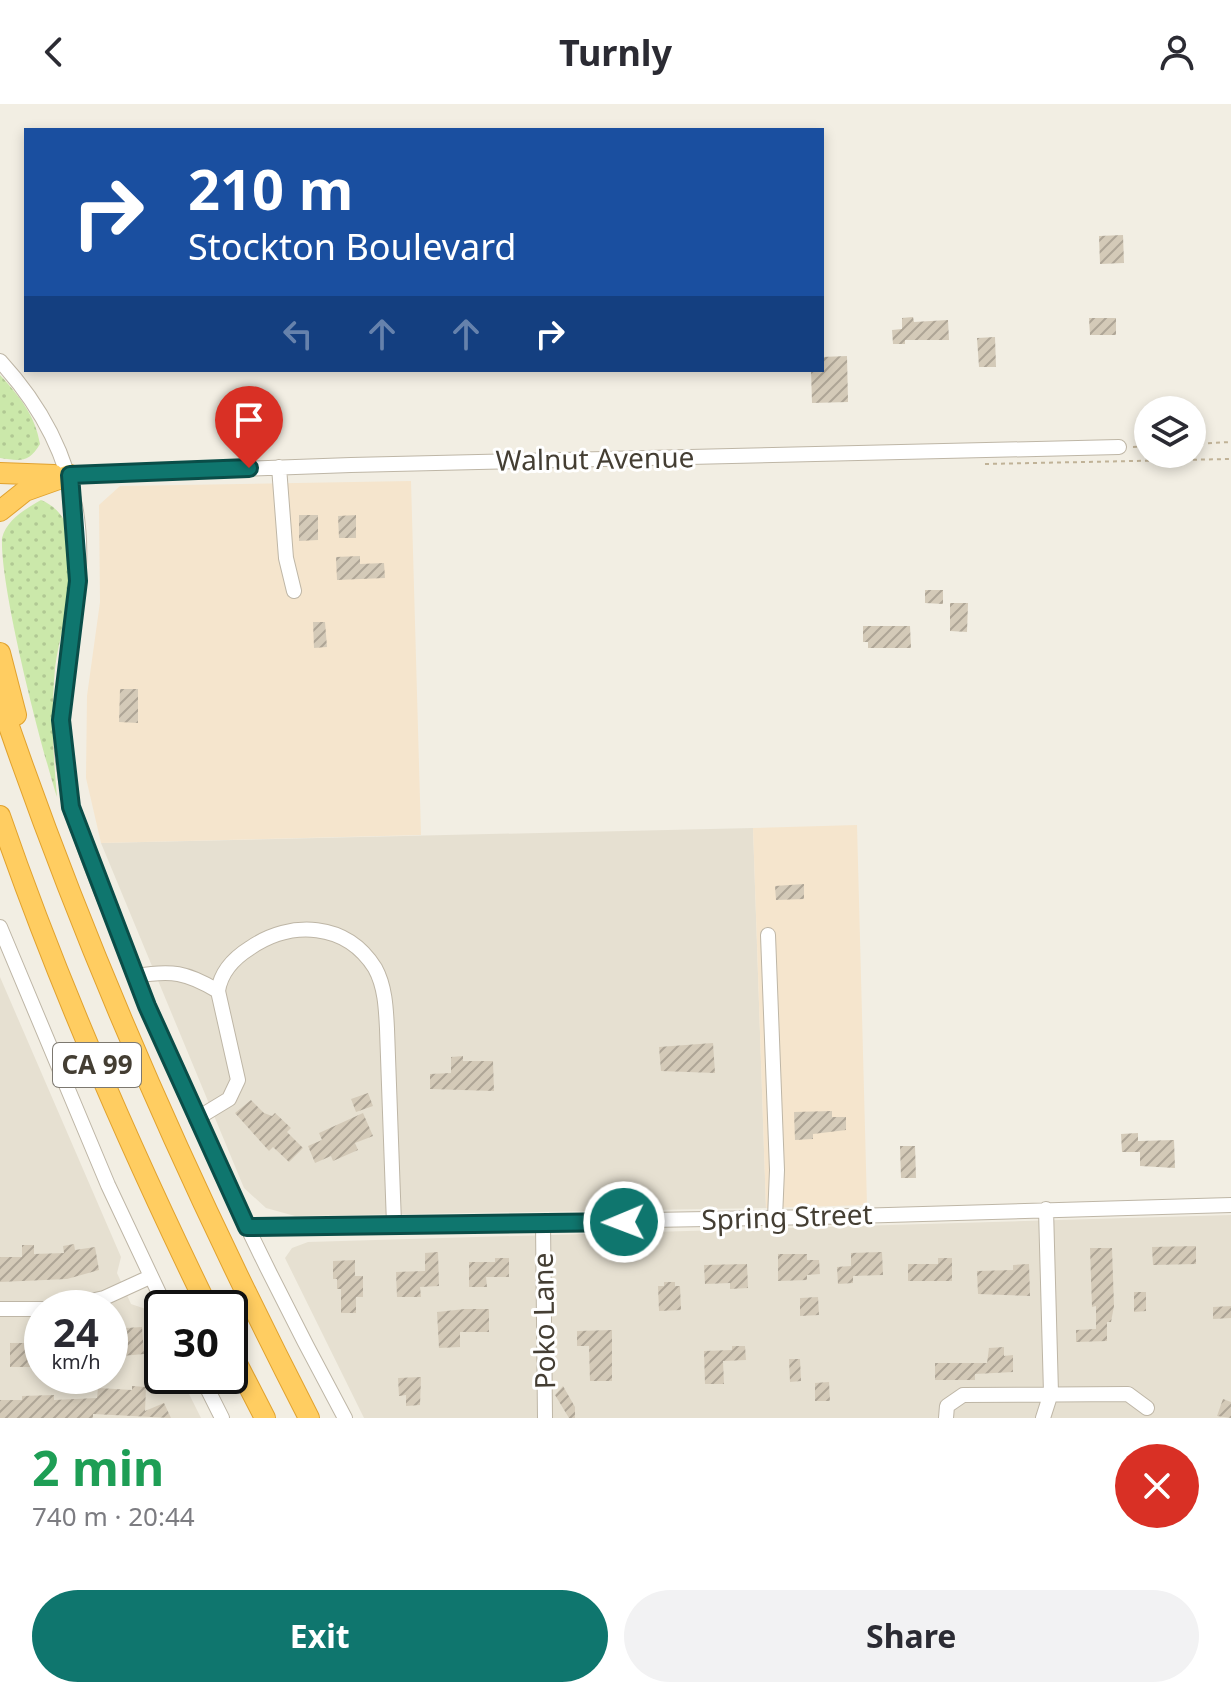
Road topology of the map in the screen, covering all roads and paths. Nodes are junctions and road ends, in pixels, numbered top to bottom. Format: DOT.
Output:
graph roads {
  1 [pos="0,361"];
  2 [pos="1231,442"];
  3 [pos="1206,443"];
  4 [pos="1134,446"];
  5 [pos="1119,447"];
  6 [pos="979,452"];
  7 [pos="1231,459"];
  8 [pos="279,467"];
  9 [pos="0,473"];
  10 [pos="70,475"];
  11 [pos="0,511"];
  12 [pos="294,591"];
  13 [pos="0,653"];
  14 [pos="0,700"];
  15 [pos="36,805"];
  16 [pos="0,816"];
  17 [pos="0,927"];
  18 [pos="768,935"];
  19 [pos="135,976"];
  20 [pos="218,991"];
  21 [pos="196,1119"];
  22 [pos="1231,1205"];
  23 [pos="1046,1209"];
  24 [pos="775,1218"];
  25 [pos="543,1223"];
  26 [pos="394,1224"];
  27 [pos="247,1227"];
  28 [pos="150,1277"];
  29 [pos="122,1290"];
  30 [pos="157,1290"];
  31 [pos="200,1290"];
  32 [pos="0,1309"];
  33 [pos="24,1309"];
  34 [pos="248,1385"];
  35 [pos="1051,1393"];
  36 [pos="210,1394"];
  37 [pos="1147,1408"];
  38 [pos="222,1418"];
  39 [pos="265,1418"];
  40 [pos="309,1418"];
  41 [pos="345,1418"];
  42 [pos="545,1418"];
  43 [pos="946,1418"];
  44 [pos="1043,1418"];
  1 -- 10 [label="street"];
  2 -- 3 [label="path"];
  4 -- 5 [label="path"];
  5 -- 6 [label="street, Walnut Avenue"];
  6 -- 7 [label="path"];
  6 -- 8 [label="street, Walnut Avenue"];
  8 -- 10 [label="street, Walnut Avenue"];
  8 -- 12 [label="street"];
  9 -- 10 [label="highway"];
  10 -- 11 [label="highway"];
  10 -- 19 [label="street"];
  13 -- 15 [label="highway"];
  14 -- 15 [label="highway, CA 99"];
  15 -- 40 [label="highway, CA 99"];
  16 -- 31 [label="highway, CA 99"];
  17 -- 28 [label="street"];
  18 -- 24 [label="street"];
  19 -- 20 [label="street"];
  19 -- 21 [label="street"];
  20 -- 21 [label="street"];
  20 -- 26 [label="street"];
  21 -- 27 [label="street"];
  22 -- 23 [label="street, Spring Street"];
  23 -- 24 [label="street, Spring Street"];
  23 -- 35 [label="street"];
  24 -- 25 [label="street, Spring Street"];
  25 -- 26 [label="street, Spring Street"];
  25 -- 42 [label="street, Poko Lane"];
  26 -- 27 [label="street, Spring Street"];
  27 -- 41 [label="street"];
  28 -- 29 [label="street"];
  28 -- 30 [label="street"];
  32 -- 33 [label="street"];
  34 -- 39 [label="highway"];
  35 -- 37 [label="street"];
  35 -- 43 [label="street"];
  35 -- 44 [label="street"];
  36 -- 38 [label="street"];
}
